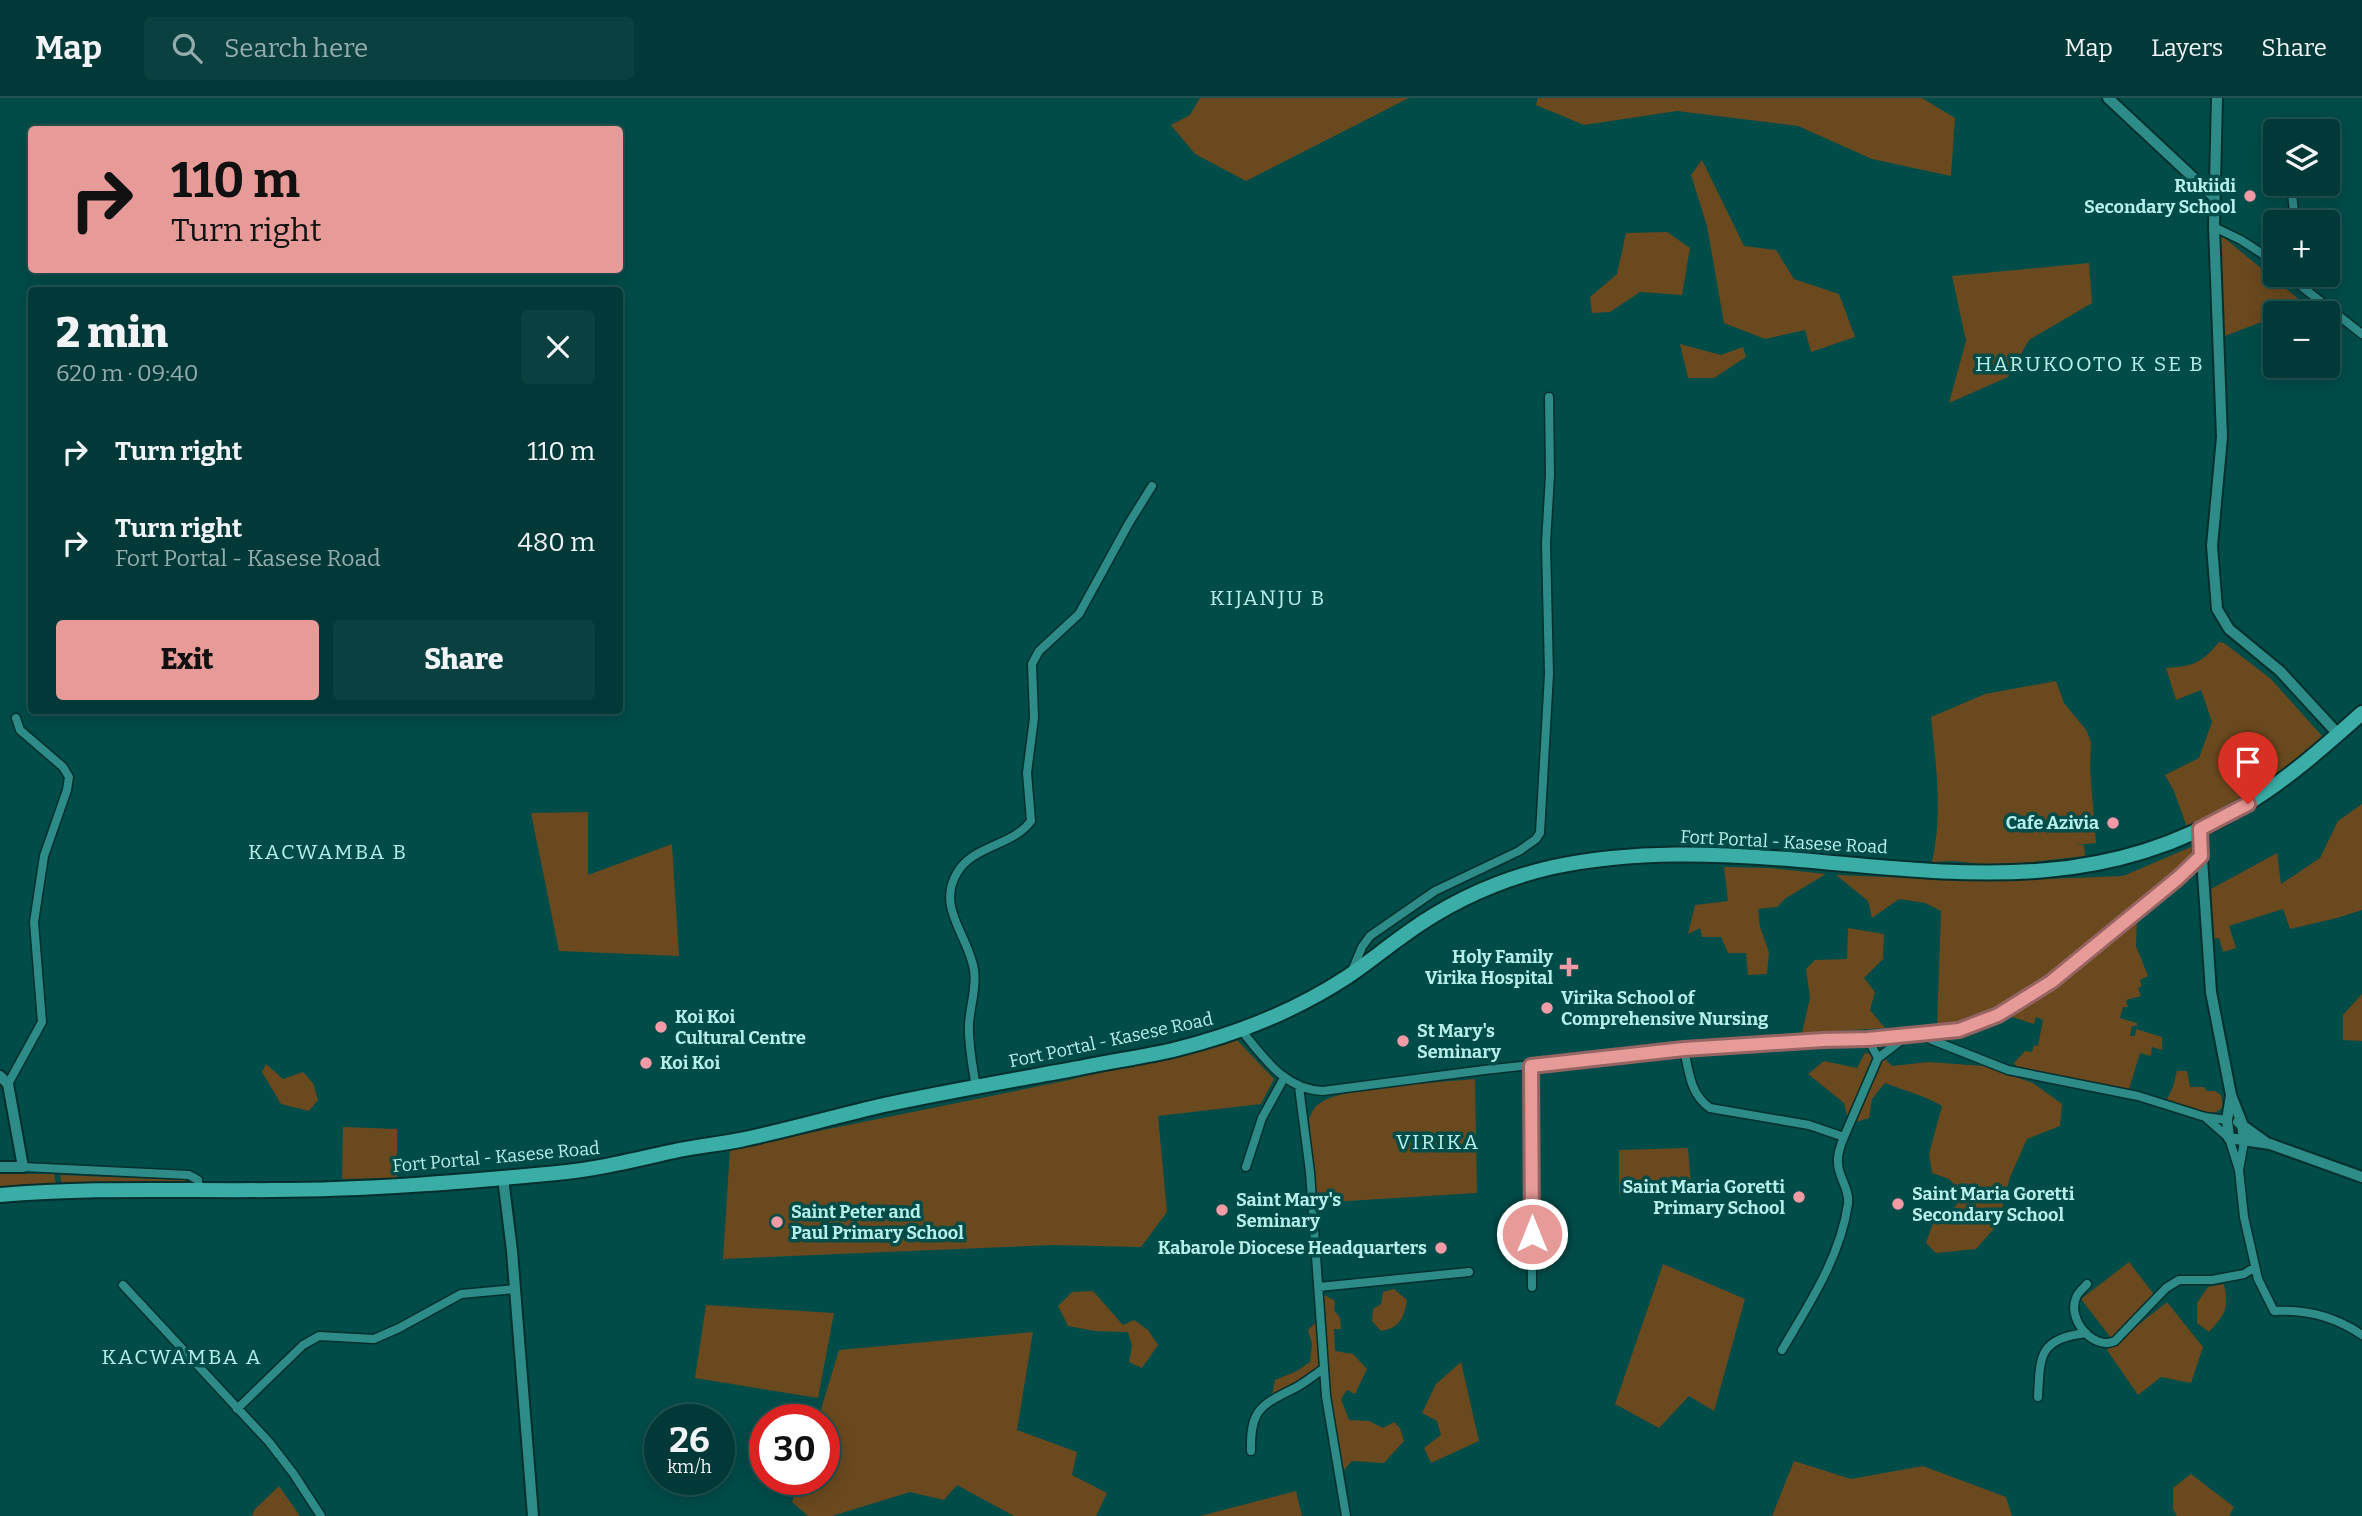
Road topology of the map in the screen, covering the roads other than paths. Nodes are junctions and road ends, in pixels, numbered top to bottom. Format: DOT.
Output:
graph roads {
  1 [pos="2108,98"];
  2 [pos="2217,98"];
  3 [pos="2214,197"];
  4 [pos="2214,226"];
  5 [pos="2263,254"];
  6 [pos="2302,287"];
  7 [pos="2362,334"];
  8 [pos="1549,397"];
  9 [pos="1152,486"];
  10 [pos="2362,713"];
  11 [pos="16,718"];
  12 [pos="2338,734"];
  13 [pos="2200,829"];
  14 [pos="2201,856"];
  15 [pos="1350,975"];
  16 [pos="1241,1030"];
  17 [pos="1922,1034"];
  18 [pos="1908,1035"];
  19 [pos="1868,1039"];
  20 [pos="1684,1049"];
  21 [pos="1878,1058"];
  22 [pos="1531,1066"];
  23 [pos="1284,1078"];
  24 [pos="4,1080"];
  25 [pos="1300,1087"];
  26 [pos="976,1088"];
  27 [pos="2231,1096"];
  28 [pos="2205,1117"];
  29 [pos="2227,1119"];
  30 [pos="2242,1124"];
  31 [pos="1844,1137"];
  32 [pos="2229,1138"];
  33 [pos="2244,1142"];
  34 [pos="2270,1144"];
  35 [pos="0,1167"];
  36 [pos="23,1167"];
  37 [pos="1246,1167"];
  38 [pos="2239,1170"];
  39 [pos="2362,1177"];
  40 [pos="503,1178"];
  41 [pos="199,1190"];
  42 [pos="0,1195"];
  43 [pos="2255,1267"];
  44 [pos="1469,1272"];
  45 [pos="2087,1284"];
  46 [pos="123,1285"];
  47 [pos="1319,1287"];
  48 [pos="1532,1287"];
  49 [pos="515,1289"];
  50 [pos="2086,1333"];
  51 [pos="2362,1335"];
  52 [pos="1782,1350"];
  53 [pos="1324,1369"];
  54 [pos="2038,1397"];
  55 [pos="237,1409"];
  56 [pos="1251,1451"];
  57 [pos="321,1516"];
  58 [pos="533,1516"];
  59 [pos="1346,1516"];
  1 -- 3 [label="street"];
  2 -- 3 [label="street"];
  3 -- 4 [label="street"];
  4 -- 5 [label="street"];
  4 -- 12 [label="street"];
  6 -- 7 [label="street"];
  8 -- 15 [label="street"];
  9 -- 26 [label="street"];
  10 -- 12 [label="highway, Fort Portal - Kasese Road"];
  11 -- 24 [label="street"];
  12 -- 13 [label="highway, Fort Portal - Kasese Road"];
  13 -- 14 [label="street"];
  13 -- 15 [label="highway, Fort Portal - Kasese Road"];
  14 -- 17 [label="street"];
  14 -- 27 [label="street"];
  15 -- 16 [label="highway, Fort Portal - Kasese Road"];
  16 -- 23 [label="street"];
  16 -- 26 [label="highway, Fort Portal - Kasese Road"];
  17 -- 18 [label="street"];
  17 -- 28 [label="street"];
  18 -- 19 [label="street"];
  18 -- 21 [label="street"];
  19 -- 20 [label="street"];
  19 -- 21 [label="street"];
  20 -- 22 [label="street"];
  20 -- 31 [label="street"];
  21 -- 31 [label="street"];
  22 -- 25 [label="street"];
  22 -- 48 [label="street"];
  23 -- 25 [label="street"];
  23 -- 37 [label="street"];
  24 -- 36 [label="street"];
  25 -- 47 [label="street"];
  26 -- 40 [label="highway, Fort Portal - Kasese Road"];
  27 -- 29 [label="street"];
  27 -- 30 [label="street"];
  28 -- 29 [label="street"];
  28 -- 32 [label="street"];
  29 -- 30 [label="street"];
  29 -- 32 [label="street"];
  30 -- 33 [label="street"];
  30 -- 34 [label="street"];
  31 -- 52 [label="street"];
  32 -- 33 [label="street"];
  32 -- 38 [label="street"];
  33 -- 34 [label="street"];
  33 -- 38 [label="street"];
  34 -- 39 [label="street"];
  35 -- 36 [label="street"];
  36 -- 41 [label="street"];
  38 -- 43 [label="street"];
  40 -- 41 [label="highway, Fort Portal - Kasese Road"];
  40 -- 49 [label="street"];
  41 -- 42 [label="highway, Fort Portal - Kasese Road"];
  43 -- 50 [label="street"];
  43 -- 51 [label="street"];
  44 -- 47 [label="street"];
  45 -- 50 [label="street"];
  46 -- 55 [label="street"];
  47 -- 53 [label="street"];
  49 -- 55 [label="street"];
  49 -- 58 [label="street"];
  50 -- 54 [label="street"];
  53 -- 56 [label="street"];
  53 -- 59 [label="street"];
  55 -- 57 [label="street"];
}
